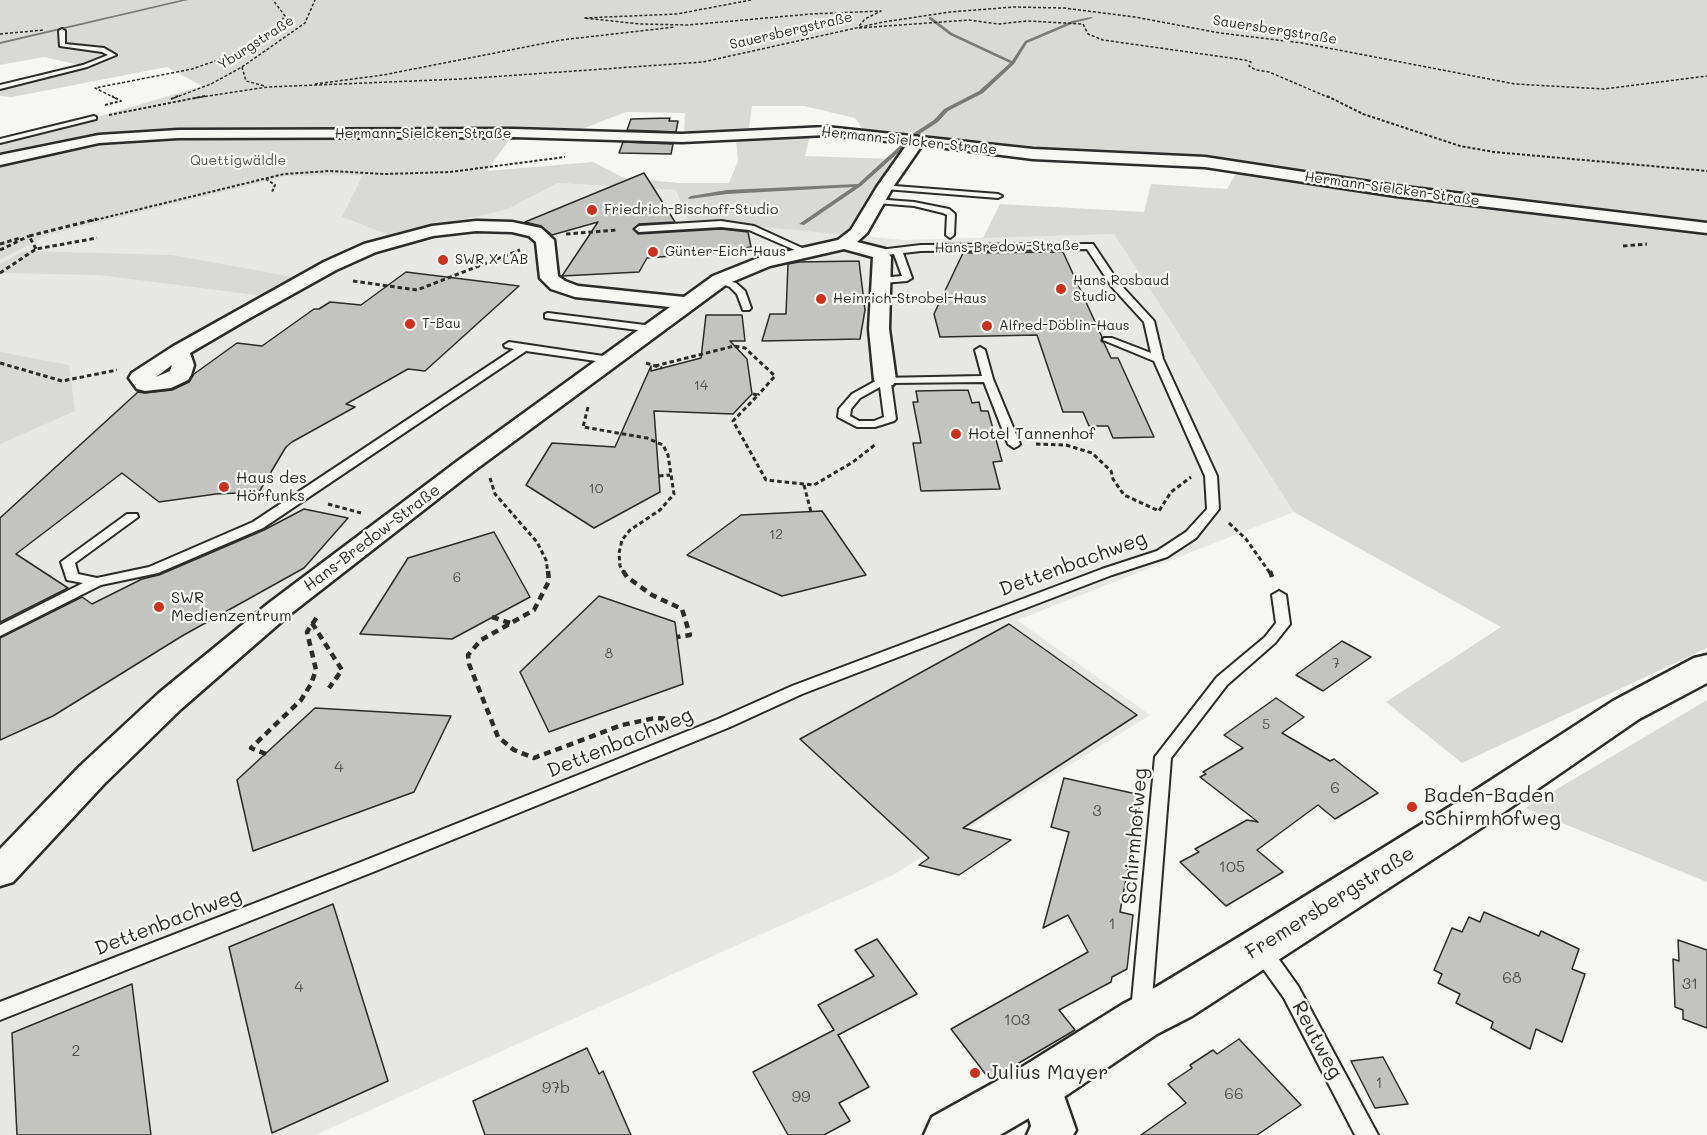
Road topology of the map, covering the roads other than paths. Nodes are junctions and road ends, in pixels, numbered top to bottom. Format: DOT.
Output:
graph roads {
  1 [pos="62,31"];
  2 [pos="0,87"];
  3 [pos="94,118"];
  4 [pos="912,139"];
  5 [pos="0,141"];
  6 [pos="0,160"];
  7 [pos="881,194"];
  8 [pos="998,196"];
  9 [pos="1707,228"];
  10 [pos="639,229"];
  11 [pos="950,235"];
  12 [pos="844,244"];
  13 [pos="807,252"];
  14 [pos="889,252"];
  15 [pos="720,280"];
  16 [pos="687,303"];
  17 [pos="746,308"];
  18 [pos="548,316"];
  19 [pos="653,329"];
  20 [pos="1108,340"];
  21 [pos="509,345"];
  22 [pos="524,347"];
  23 [pos="980,350"];
  24 [pos="179,351"];
  25 [pos="1158,359"];
  26 [pos="610,360"];
  27 [pos="988,379"];
  28 [pos="885,380"];
  29 [pos="1014,444"];
  30 [pos="1213,509"];
  31 [pos="132,517"];
  32 [pos="97,582"];
  33 [pos="1279,594"];
  34 [pos="0,632"];
  35 [pos="1707,667"];
  36 [pos="0,872"];
  37 [pos="1260,948"];
  38 [pos="0,1011"];
  39 [pos="1140,1019"];
  40 [pos="1040,1084"];
  41 [pos="951,1135"];
  42 [pos="1049,1135"];
  43 [pos="1367,1135"];
  1 -- 2 [label="lane"];
  3 -- 5 [label="lane"];
  4 -- 6 [label="street, Hermann-Sielcken-Straße"];
  4 -- 7 [label="street"];
  4 -- 9 [label="street, Hermann-Sielcken-Straße"];
  7 -- 8 [label="lane"];
  7 -- 11 [label="lane"];
  7 -- 12 [label="street"];
  10 -- 13 [label="lane"];
  12 -- 13 [label="street, Hans-Bredow-Straße"];
  12 -- 14 [label="street, Hans-Bredow-Straße"];
  13 -- 15 [label="street, Hans-Bredow-Straße"];
  14 -- 25 [label="lane, Hans-Bredow-Straße"];
  14 -- 28 [label="street"];
  15 -- 16 [label="street, Hans-Bredow-Straße"];
  15 -- 17 [label="lane"];
  16 -- 19 [label="street, Hans-Bredow-Straße"];
  16 -- 24 [label="street"];
  18 -- 19 [label="lane"];
  19 -- 26 [label="street, Hans-Bredow-Straße"];
  20 -- 25 [label="lane"];
  21 -- 22 [label="lane"];
  22 -- 26 [label="lane"];
  22 -- 32 [label="lane"];
  23 -- 27 [label="lane"];
  25 -- 30 [label="lane, Hans-Bredow-Straße"];
  26 -- 36 [label="street, Hans-Bredow-Straße"];
  27 -- 28 [label="lane"];
  27 -- 29 [label="lane"];
  28 -- 28 [label="lane"];
  30 -- 38 [label="lane, Dettenbachweg"];
  31 -- 32 [label="lane"];
  32 -- 34 [label="lane"];
  33 -- 39 [label="lane, Schirmhofweg"];
  35 -- 37 [label="main road, Fremersbergstraße"];
  37 -- 39 [label="main road, Fremersbergstraße"];
  37 -- 43 [label="lane, Reutweg"];
  39 -- 40 [label="main road, Fremersbergstraße"];
  40 -- 41 [label="main road, Fremersbergstraße"];
  40 -- 42 [label="street"];
}
